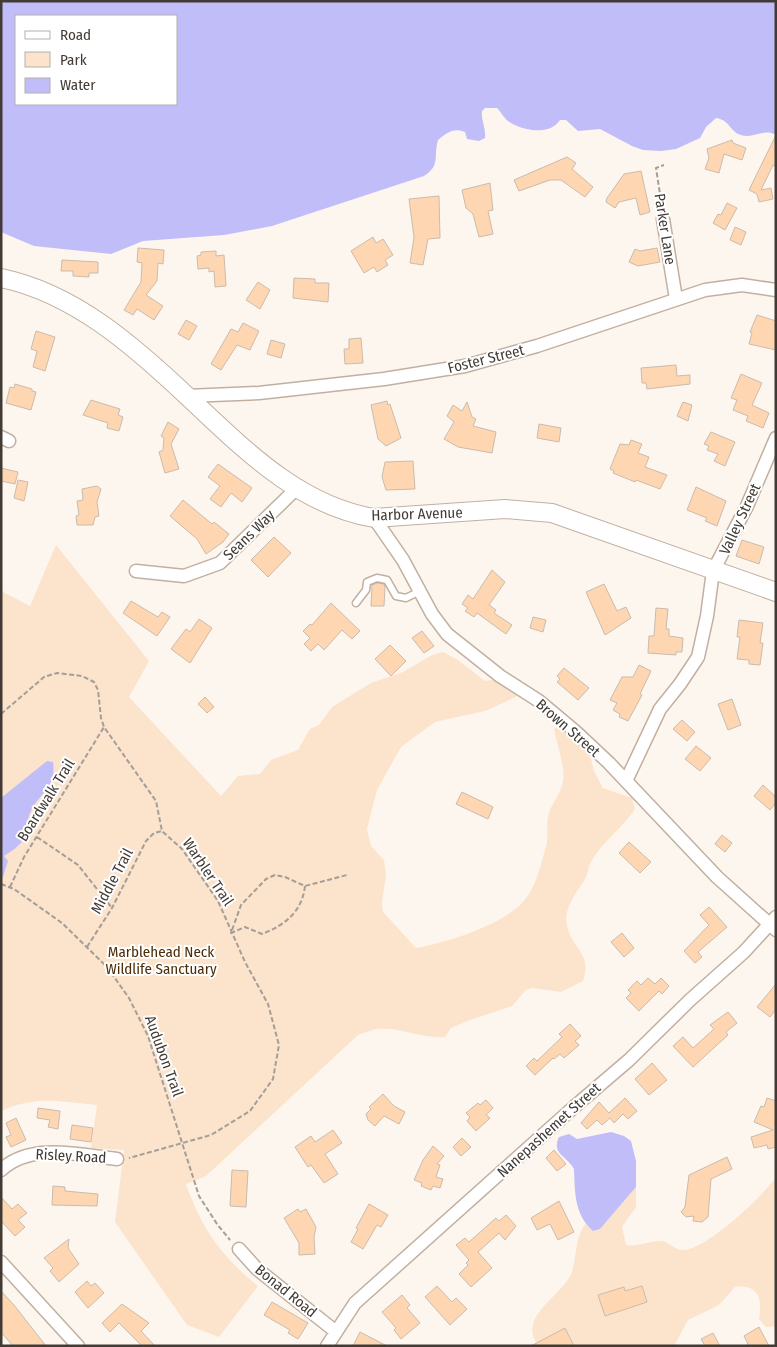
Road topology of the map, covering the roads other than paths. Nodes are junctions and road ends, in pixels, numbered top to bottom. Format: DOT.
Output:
graph roads {
  1 [pos="663,219"];
  2 [pos="1,278"];
  3 [pos="776,290"];
  4 [pos="676,299"];
  5 [pos="187,396"];
  6 [pos="776,438"];
  7 [pos="297,488"];
  8 [pos="374,518"];
  9 [pos="136,571"];
  10 [pos="713,571"];
  11 [pos="420,592"];
  12 [pos="776,592"];
  13 [pos="356,603"];
  14 [pos="626,781"];
  15 [pos="773,924"];
  16 [pos="117,1159"];
  17 [pos="1,1170"];
  18 [pos="238,1249"];
  19 [pos="1,1262"];
  20 [pos="335,1331"];
  21 [pos="78,1346"];
  22 [pos="327,1346"];
  1 -- 4 [label="street, Parker Lane"];
  2 -- 5 [label="main road, Harbor Avenue"];
  3 -- 4 [label="street, Foster Street"];
  4 -- 5 [label="street, Foster Street"];
  5 -- 7 [label="main road, Harbor Avenue"];
  6 -- 10 [label="street, Valley Street"];
  7 -- 8 [label="main road, Harbor Avenue"];
  7 -- 9 [label="street, Seans Way"];
  8 -- 10 [label="main road, Harbor Avenue"];
  8 -- 11 [label="street, Brown Street"];
  10 -- 12 [label="main road, Harbor Avenue"];
  10 -- 14 [label="street"];
  11 -- 13 [label="lane"];
  11 -- 14 [label="street, Brown Street"];
  14 -- 15 [label="street, Brown Street"];
  15 -- 20 [label="street, Nanepashemet Street"];
  16 -- 17 [label="street, Risley Road"];
  18 -- 20 [label="street, Bonad Road"];
  19 -- 21 [label="street"];
  20 -- 22 [label="street, Nanepashemet Street"];
}
